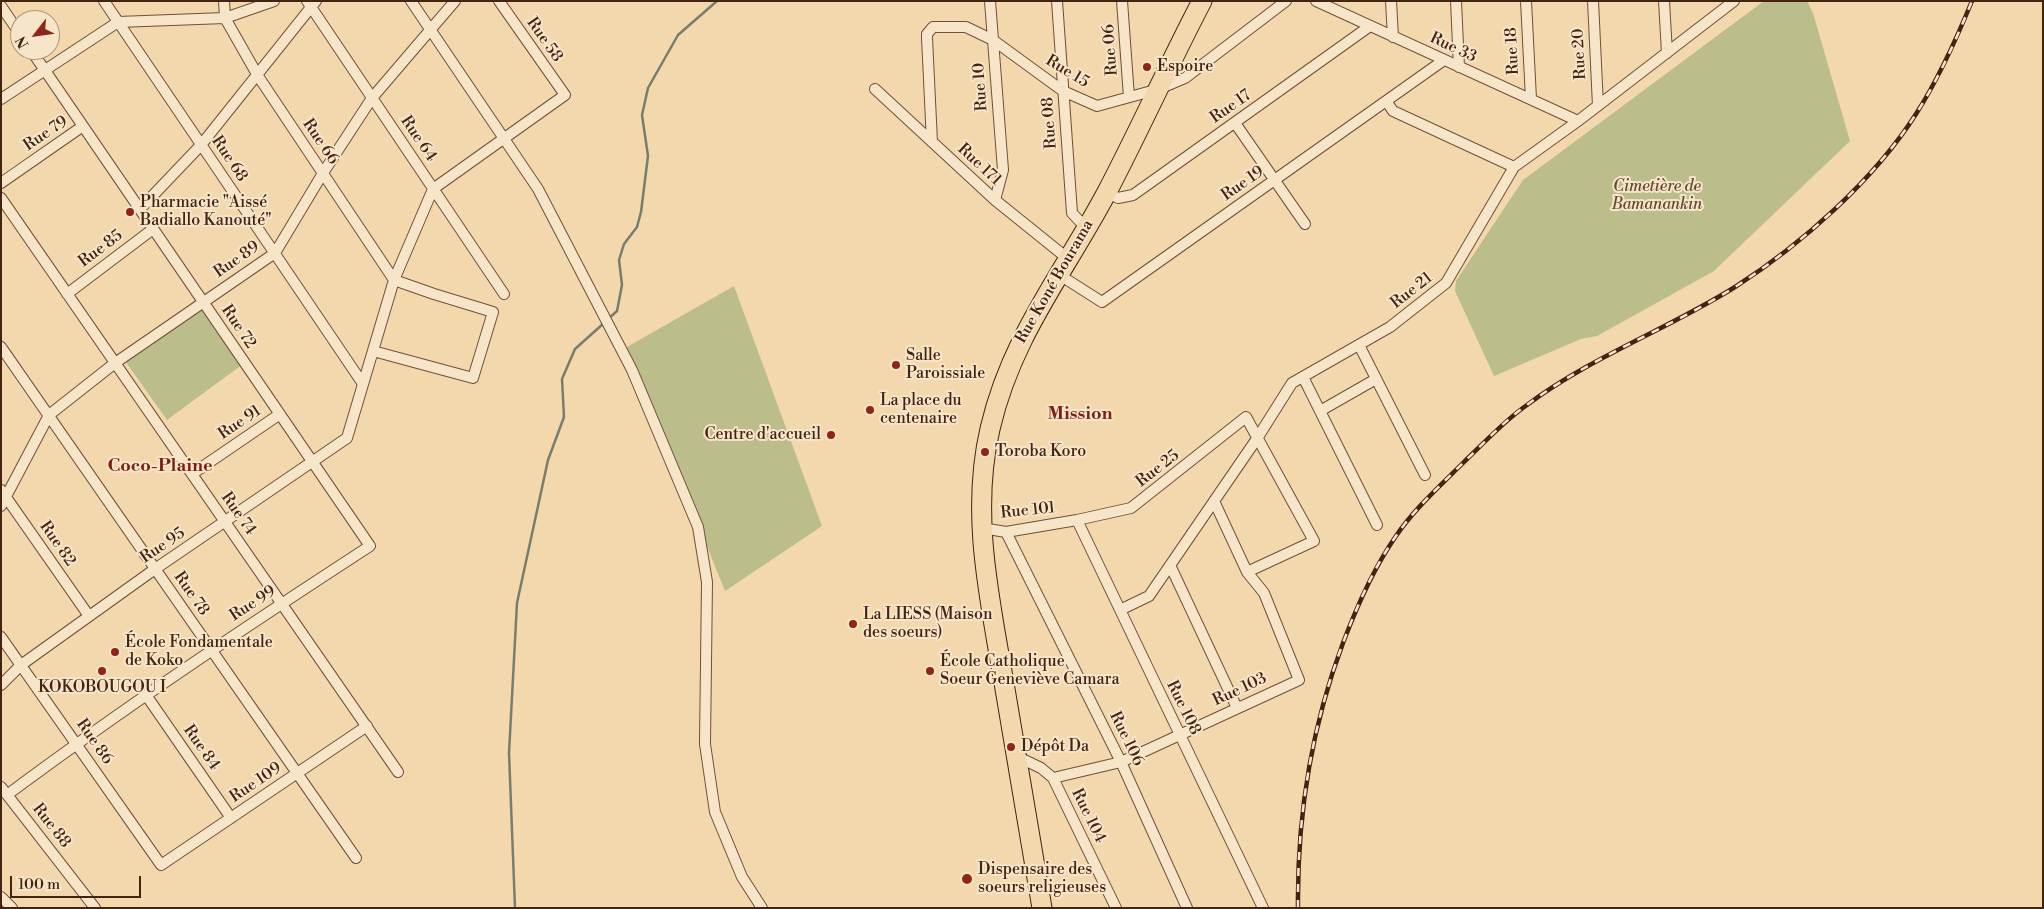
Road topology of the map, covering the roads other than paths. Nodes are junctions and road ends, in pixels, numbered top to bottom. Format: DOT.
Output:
graph roads {
  1 [pos="104,1"];
  2 [pos="224,1"];
  3 [pos="274,1"];
  4 [pos="411,1"];
  5 [pos="455,1"];
  6 [pos="499,1"];
  7 [pos="990,1"];
  8 [pos="1056,1"];
  9 [pos="1122,1"];
  10 [pos="1202,1"];
  11 [pos="1286,1"];
  12 [pos="1316,1"];
  13 [pos="1392,1"];
  14 [pos="1456,1"];
  15 [pos="1526,1"];
  16 [pos="1593,1"];
  17 [pos="1664,1"];
  18 [pos="312,3"];
  19 [pos="1730,3"];
  20 [pos="1328,4"];
  21 [pos="1,6"];
  22 [pos="4,18"];
  23 [pos="225,18"];
  24 [pos="118,22"];
  25 [pos="1370,26"];
  26 [pos="431,30"];
  27 [pos="1394,37"];
  28 [pos="993,40"];
  29 [pos="1667,53"];
  30 [pos="38,60"];
  31 [pos="1444,60"];
  32 [pos="1459,67"];
  33 [pos="44,70"];
  34 [pos="258,76"];
  35 [pos="1159,89"];
  36 [pos="875,90"];
  37 [pos="1063,91"];
  38 [pos="1130,97"];
  39 [pos="372,98"];
  40 [pos="1,99"];
  41 [pos="1530,100"];
  42 [pos="1386,101"];
  43 [pos="1598,106"];
  44 [pos="1578,121"];
  45 [pos="1235,122"];
  46 [pos="83,126"];
  47 [pos="504,138"];
  48 [pos="932,142"];
  49 [pos="202,145"];
  50 [pos="1514,167"];
  51 [pos="323,173"];
  52 [pos="1275,180"];
  53 [pos="1,183"];
  54 [pos="433,189"];
  55 [pos="1106,192"];
  56 [pos="1,198"];
  57 [pos="995,200"];
  58 [pos="140,209"];
  59 [pos="1305,224"];
  60 [pos="153,228"];
  61 [pos="1086,228"];
  62 [pos="275,253"];
  63 [pos="1063,266"];
  64 [pos="394,280"];
  65 [pos="67,294"];
  66 [pos="504,294"];
  67 [pos="203,302"];
  68 [pos="1359,345"];
  69 [pos="1,347"];
  70 [pos="373,351"];
  71 [pos="115,363"];
  72 [pos="1303,377"];
  73 [pos="1376,379"];
  74 [pos="364,384"];
  75 [pos="1320,411"];
  76 [pos="280,414"];
  77 [pos="49,416"];
  78 [pos="1258,437"];
  79 [pos="313,462"];
  80 [pos="192,474"];
  81 [pos="1425,474"];
  82 [pos="3,498"];
  83 [pos="1214,501"];
  84 [pos="1077,520"];
  85 [pos="225,522"];
  86 [pos="1377,525"];
  87 [pos="982,528"];
  88 [pos="1006,532"];
  89 [pos="370,546"];
  90 [pos="1170,564"];
  91 [pos="155,569"];
  92 [pos="1248,572"];
  93 [pos="282,603"];
  94 [pos="1120,610"];
  95 [pos="89,616"];
  96 [pos="1,637"];
  97 [pos="211,650"];
  98 [pos="21,665"];
  99 [pos="1,685"];
  100 [pos="146,695"];
  101 [pos="1237,708"];
  102 [pos="367,726"];
  103 [pos="1180,734"];
  104 [pos="76,743"];
  105 [pos="1016,756"];
  106 [pos="1121,762"];
  107 [pos="398,772"];
  108 [pos="297,773"];
  109 [pos="1053,778"];
  110 [pos="4,791"];
  111 [pos="231,818"];
  112 [pos="356,858"];
  113 [pos="162,865"];
  114 [pos="1,897"];
  115 [pos="12,908"];
  116 [pos="95,908"];
  117 [pos="762,908"];
  118 [pos="1042,908"];
  119 [pos="1116,908"];
  120 [pos="1187,908"];
  121 [pos="1263,908"];
  1 -- 24 [label="street, Rue 68"];
  2 -- 23 [label="street"];
  3 -- 23 [label="street"];
  4 -- 26 [label="street"];
  5 -- 26 [label="street, Rue 89"];
  6 -- 47 [label="street, Rue 58"];
  7 -- 28 [label="street, Rue 10"];
  8 -- 37 [label="street, Rue 08"];
  9 -- 38 [label="street, Rue 06"];
  10 -- 35 [label="highway, Rue Koné Bourama"];
  11 -- 35 [label="street, Rue 15"];
  12 -- 20 [label="street, Rue 33"];
  13 -- 27 [label="street"];
  14 -- 32 [label="street"];
  15 -- 41 [label="street, Rue 18"];
  16 -- 43 [label="street, Rue 20"];
  17 -- 29 [label="street"];
  18 -- 34 [label="street"];
  18 -- 39 [label="street, Rue 64"];
  19 -- 29 [label="street, Rue 21"];
  20 -- 25 [label="street, Rue 33"];
  21 -- 22 [label="street"];
  23 -- 24 [label="street"];
  23 -- 34 [label="street, Rue 66"];
  24 -- 33 [label="street"];
  24 -- 49 [label="street, Rue 68"];
  25 -- 27 [label="street, Rue 33"];
  25 -- 45 [label="street, Rue 17"];
  26 -- 39 [label="street, Rue 89"];
  26 -- 47 [label="street"];
  27 -- 31 [label="street, Rue 33"];
  28 -- 37 [label="street, Rue 15"];
  28 -- 48 [label="street, Rue 15"];
  28 -- 57 [label="street, Rue 10"];
  29 -- 43 [label="street, Rue 21"];
  30 -- 33 [label="street, Rue 72"];
  31 -- 32 [label="street, Rue 33"];
  31 -- 42 [label="street, Rue 19"];
  32 -- 41 [label="street, Rue 33"];
  33 -- 40 [label="street"];
  33 -- 46 [label="street, Rue 72"];
  34 -- 49 [label="street"];
  34 -- 51 [label="street, Rue 66"];
  35 -- 38 [label="street, Rue 15"];
  35 -- 55 [label="highway, Rue Koné Bourama"];
  36 -- 48 [label="street, Rue 171"];
  37 -- 38 [label="street, Rue 15"];
  37 -- 61 [label="street, Rue 08"];
  39 -- 51 [label="street, Rue 89"];
  39 -- 54 [label="street, Rue 64"];
  41 -- 44 [label="street, Rue 33"];
  42 -- 50 [label="street"];
  42 -- 52 [label="street, Rue 19"];
  43 -- 44 [label="street, Rue 21"];
  44 -- 50 [label="street, Rue 21"];
  45 -- 52 [label="street"];
  45 -- 55 [label="street, Rue 17"];
  46 -- 53 [label="street, Rue 79"];
  46 -- 58 [label="street, Rue 72"];
  47 -- 54 [label="street"];
  47 -- 117 [label="street"];
  48 -- 57 [label="street, Rue 171"];
  49 -- 58 [label="street"];
  49 -- 62 [label="street, Rue 68"];
  50 -- 68 [label="street, Rue 21"];
  51 -- 62 [label="street, Rue 89"];
  51 -- 64 [label="street, Rue 66"];
  52 -- 59 [label="street"];
  52 -- 63 [label="street, Rue 19"];
  54 -- 64 [label="street"];
  54 -- 66 [label="street, Rue 64"];
  55 -- 61 [label="highway, Rue Koné Bourama"];
  56 -- 65 [label="street, Rue 74"];
  57 -- 63 [label="street, Rue 171"];
  58 -- 60 [label="street, Rue 72"];
  60 -- 65 [label="street, Rue 85"];
  60 -- 67 [label="street, Rue 72"];
  61 -- 63 [label="highway, Rue Koné Bourama"];
  62 -- 67 [label="street, Rue 89"];
  62 -- 74 [label="street, Rue 68"];
  63 -- 87 [label="highway, Rue Koné Bourama"];
  64 -- 70 [label="street"];
  64 -- 70 [label="street"];
  65 -- 71 [label="street, Rue 74"];
  67 -- 71 [label="street, Rue 89"];
  67 -- 76 [label="street, Rue 72"];
  68 -- 72 [label="street, Rue 21"];
  68 -- 73 [label="street"];
  69 -- 77 [label="street, Rue 78"];
  70 -- 74 [label="street"];
  71 -- 77 [label="street, Rue 89"];
  71 -- 80 [label="street, Rue 74"];
  72 -- 75 [label="street"];
  72 -- 78 [label="street, Rue 21"];
  73 -- 75 [label="street"];
  73 -- 81 [label="street"];
  74 -- 79 [label="street, Rue 95"];
  75 -- 86 [label="street"];
  76 -- 79 [label="street, Rue 72"];
  76 -- 80 [label="street, Rue 91"];
  77 -- 82 [label="street, Rue 89"];
  77 -- 91 [label="street, Rue 78"];
  78 -- 83 [label="street, Rue 21"];
  78 -- 84 [label="street, Rue 25"];
  78 -- 92 [label="street"];
  79 -- 85 [label="street, Rue 95"];
  79 -- 89 [label="street, Rue 72"];
  80 -- 85 [label="street, Rue 74"];
  82 -- 95 [label="street, Rue 82"];
  83 -- 90 [label="street, Rue 21"];
  83 -- 92 [label="street"];
  84 -- 88 [label="street, Rue 101"];
  84 -- 94 [label="street, Rue 108"];
  85 -- 91 [label="street, Rue 95"];
  85 -- 93 [label="street, Rue 74"];
  87 -- 88 [label="street, Rue 101"];
  87 -- 105 [label="highway, Rue Koné Bourama"];
  88 -- 106 [label="street, Rue 106"];
  89 -- 93 [label="street, Rue 99"];
  90 -- 94 [label="street, Rue 21"];
  90 -- 101 [label="street"];
  91 -- 95 [label="street, Rue 95"];
  91 -- 97 [label="street, Rue 78"];
  92 -- 101 [label="street, Rue 103"];
  93 -- 97 [label="street, Rue 99"];
  93 -- 102 [label="street, Rue 74"];
  94 -- 103 [label="street, Rue 108"];
  95 -- 98 [label="street, Rue 95"];
  96 -- 98 [label="street, Rue 86"];
  97 -- 100 [label="street, Rue 99"];
  97 -- 108 [label="street, Rue 78"];
  98 -- 99 [label="street, Rue 95"];
  98 -- 104 [label="street, Rue 86"];
  100 -- 104 [label="street, Rue 99"];
  100 -- 111 [label="street, Rue 84"];
  101 -- 103 [label="street, Rue 103"];
  102 -- 107 [label="street, Rue 74"];
  102 -- 108 [label="street, Rue 109"];
  103 -- 106 [label="street, Rue 103"];
  103 -- 121 [label="street, Rue 108"];
  104 -- 110 [label="street, Rue 99"];
  104 -- 113 [label="street, Rue 86"];
  105 -- 109 [label="street, Rue 104"];
  105 -- 118 [label="highway, Rue Koné Bourama"];
  106 -- 109 [label="street, Rue 103"];
  106 -- 120 [label="street, Rue 106"];
  108 -- 111 [label="street, Rue 109"];
  108 -- 112 [label="street, Rue 78"];
  109 -- 119 [label="street, Rue 104"];
  110 -- 116 [label="street, Rue 88"];
  111 -- 113 [label="street, Rue 109"];
  114 -- 115 [label="street"];
}
